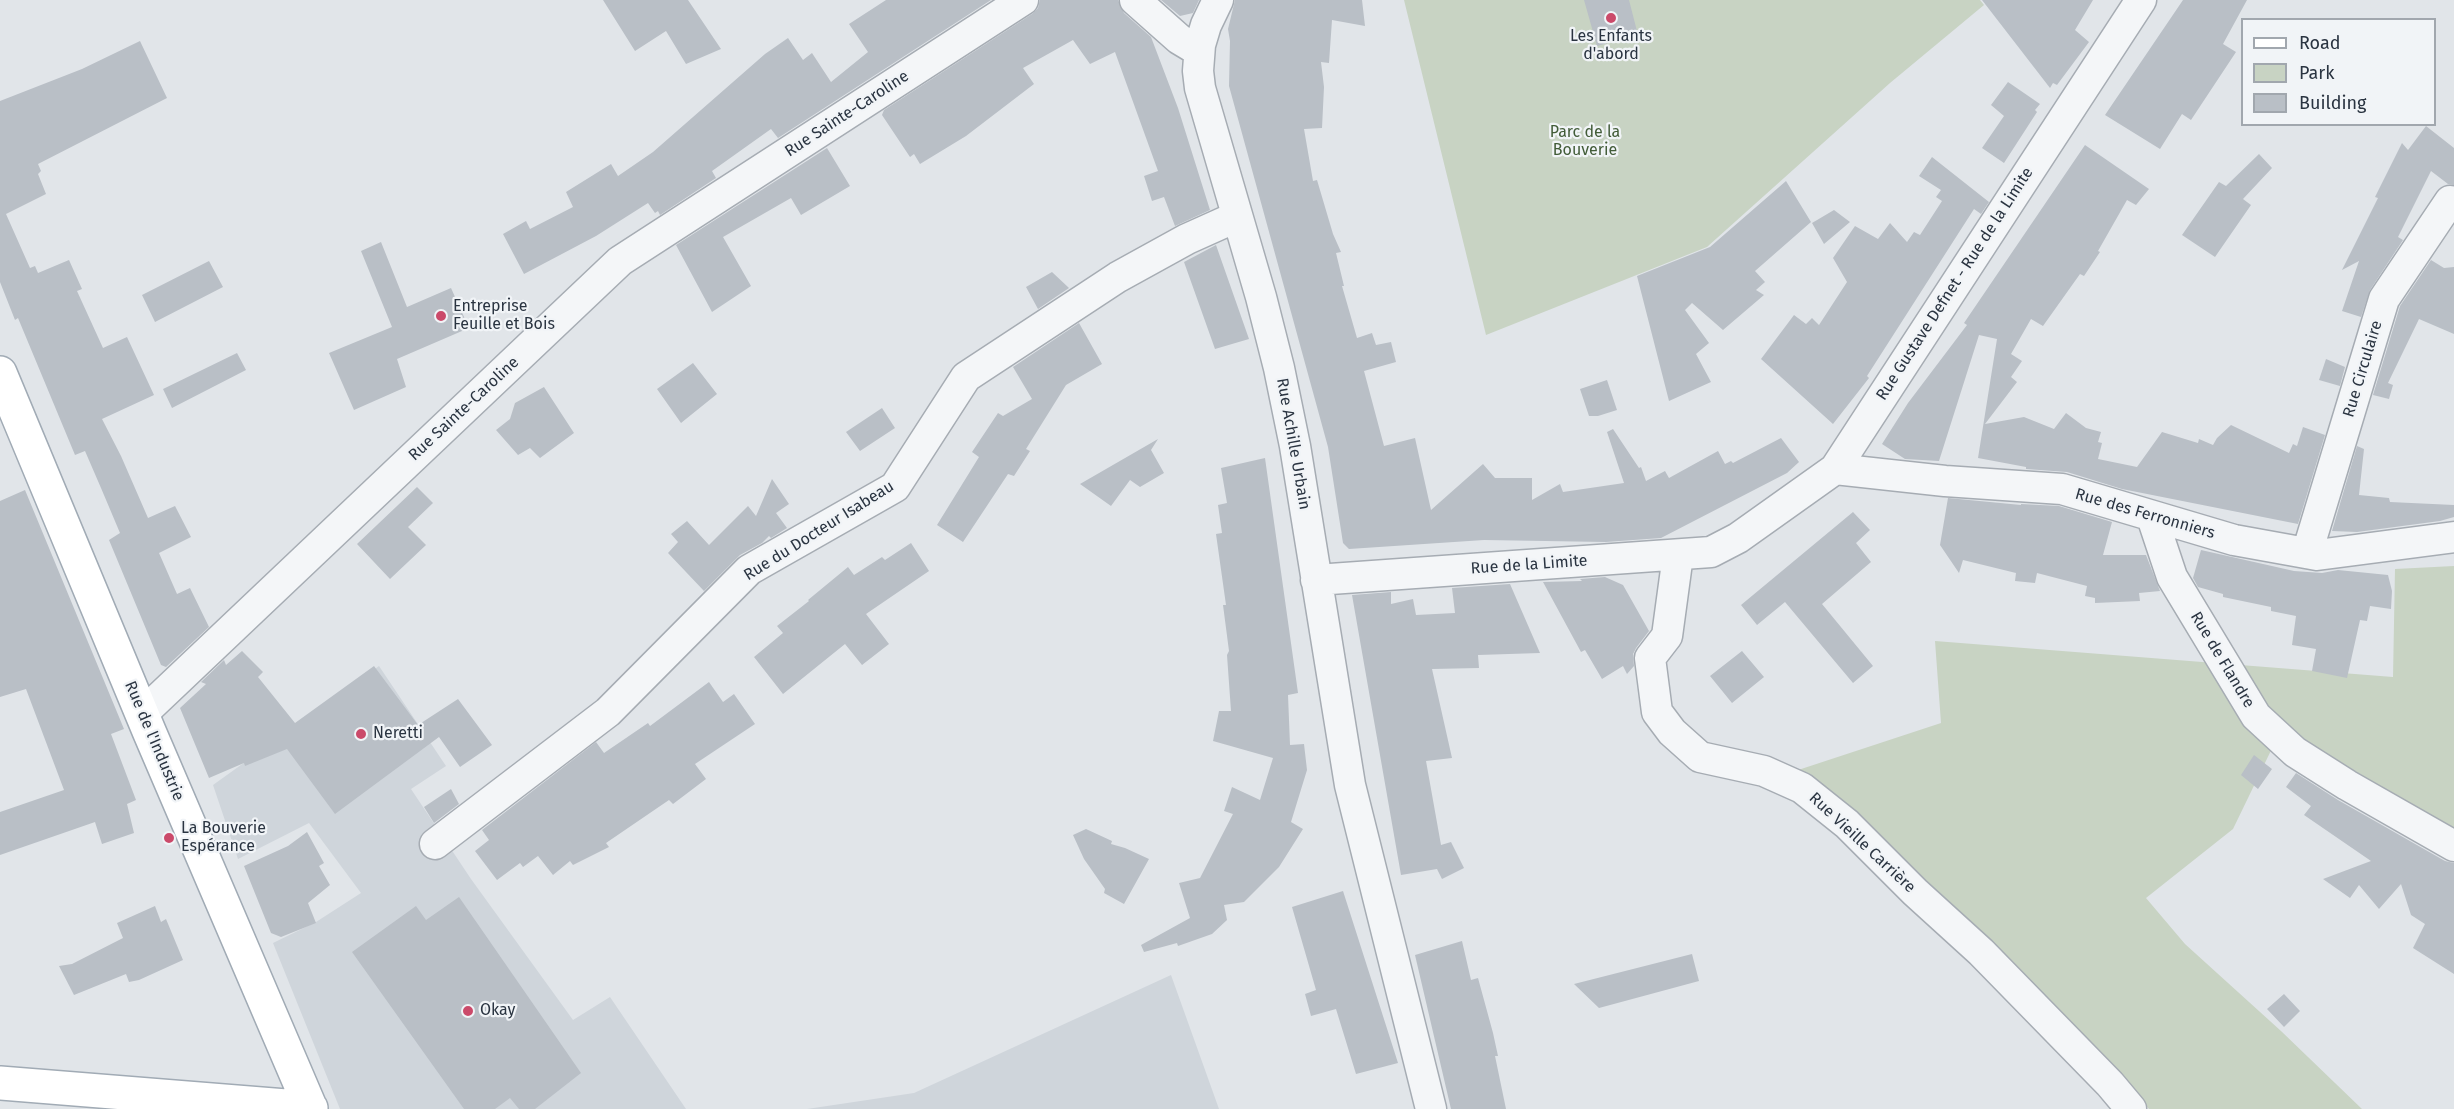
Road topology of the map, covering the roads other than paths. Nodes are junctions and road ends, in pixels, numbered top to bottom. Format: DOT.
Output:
graph roads {
  1 [pos="1023,0"];
  2 [pos="1135,0"];
  3 [pos="1218,0"];
  4 [pos="2141,0"];
  5 [pos="1199,51"];
  6 [pos="2450,201"];
  7 [pos="1236,217"];
  8 [pos="0,373"];
  9 [pos="1835,469"];
  10 [pos="2152,517"];
  11 [pos="2454,537"];
  12 [pos="1738,538"];
  13 [pos="2307,553"];
  14 [pos="1678,555"];
  15 [pos="1316,580"];
  16 [pos="142,714"];
  17 [pos="435,844"];
  18 [pos="2454,846"];
  19 [pos="0,1083"];
  20 [pos="311,1109"];
  21 [pos="1431,1109"];
  22 [pos="2131,1109"];
  1 -- 16 [label="street, Rue Sainte-Caroline"];
  2 -- 5 [label="street"];
  3 -- 5 [label="street, Rue Achille Urbain"];
  4 -- 9 [label="street, Rue Gustave Defnet - Rue de la Limite"];
  5 -- 7 [label="street, Rue Achille Urbain"];
  6 -- 13 [label="street, Rue Circulaire"];
  7 -- 15 [label="street, Rue Achille Urbain"];
  7 -- 17 [label="street, Rue du Docteur Isabeau"];
  8 -- 16 [label="main road, Rue de l'Industrie"];
  9 -- 10 [label="street, Rue des Ferronniers"];
  9 -- 12 [label="street, Rue Gustave Defnet - Rue de la Limite"];
  10 -- 13 [label="street, Rue des Ferronniers"];
  10 -- 18 [label="street, Rue de Flandre"];
  11 -- 13 [label="street, Rue des Ferronniers"];
  12 -- 14 [label="street, Rue de la Limite"];
  14 -- 15 [label="street, Rue de la Limite"];
  14 -- 22 [label="street, Rue Vieille Carrière"];
  15 -- 21 [label="street, Rue Achille Urbain"];
  16 -- 20 [label="main road, Rue de l'Industrie"];
  19 -- 20 [label="main road"];
}
